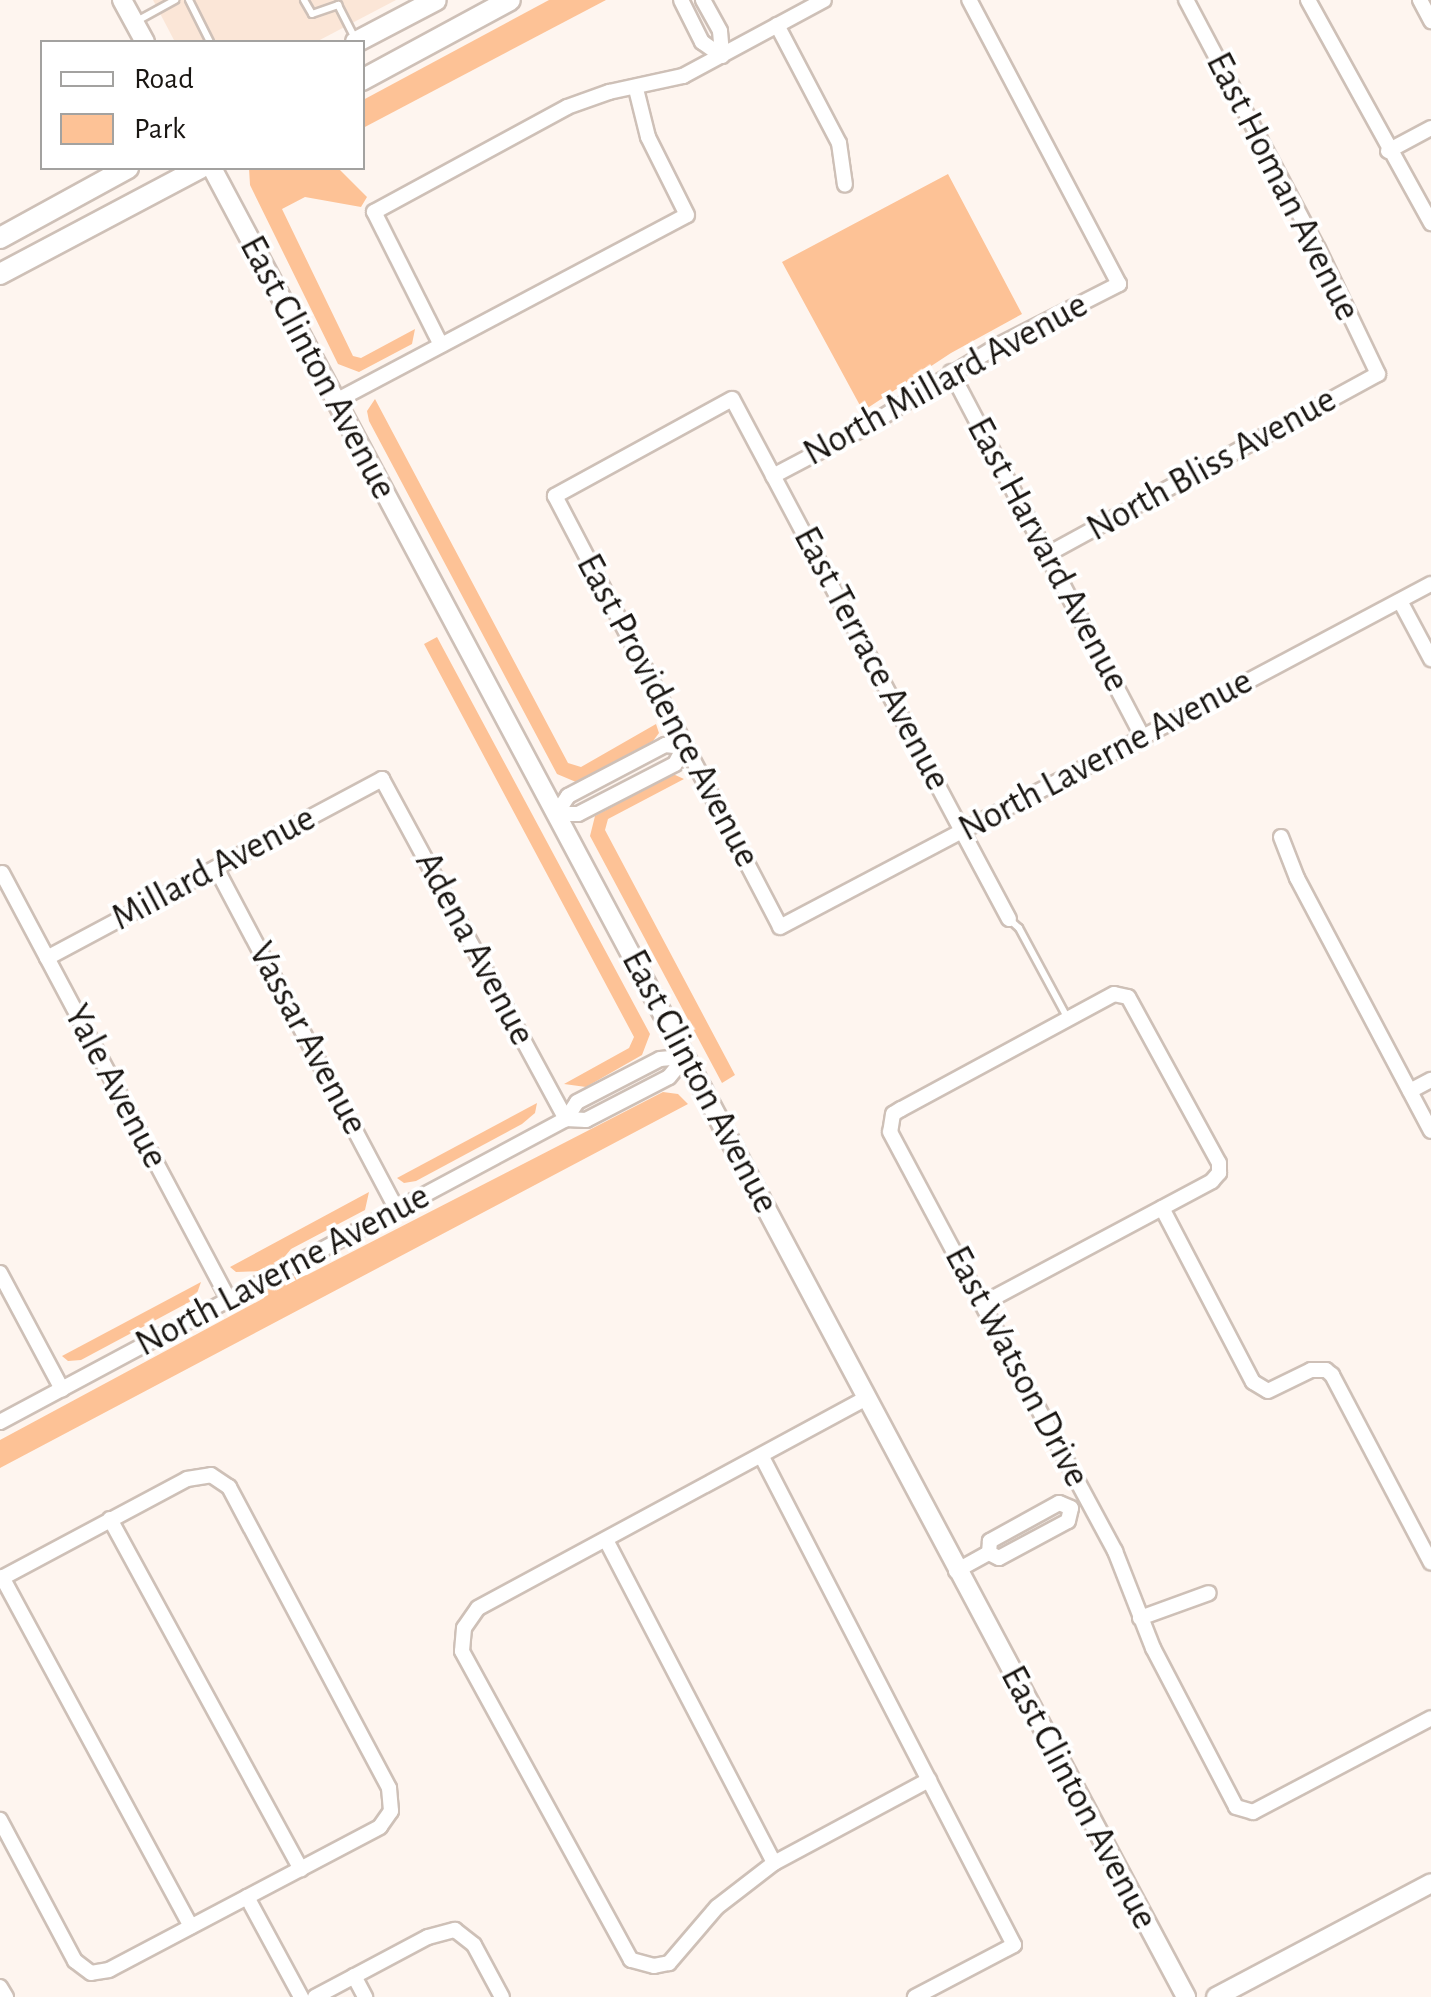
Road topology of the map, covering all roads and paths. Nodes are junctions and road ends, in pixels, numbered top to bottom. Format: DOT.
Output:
graph roads {
  1 [pos="122,0"];
  2 [pos="175,0"];
  3 [pos="189,0"];
  4 [pos="304,0"];
  5 [pos="436,0"];
  6 [pos="510,0"];
  7 [pos="681,0"];
  8 [pos="704,0"];
  9 [pos="824,0"];
  10 [pos="969,0"];
  11 [pos="1186,0"];
  12 [pos="1308,0"];
  13 [pos="1420,0"];
  14 [pos="340,2"];
  15 [pos="1431,20"];
  16 [pos="134,23"];
  17 [pos="778,25"];
  18 [pos="143,40"];
  19 [pos="209,40"];
  20 [pos="355,40"];
  21 [pos="360,40"];
  22 [pos="722,56"];
  23 [pos="365,78"];
  24 [pos="636,89"];
  25 [pos="1431,128"];
  26 [pos="1388,150"];
  27 [pos="124,170"];
  28 [pos="196,170"];
  29 [pos="213,170"];
  30 [pos="845,185"];
  31 [pos="1431,223"];
  32 [pos="0,238"];
  33 [pos="0,274"];
  34 [pos="441,345"];
  35 [pos="951,372"];
  36 [pos="1378,374"];
  37 [pos="334,402"];
  38 [pos="773,476"];
  39 [pos="554,496"];
  40 [pos="1046,555"];
  41 [pos="1431,584"];
  42 [pos="1400,601"];
  43 [pos="1431,659"];
  44 [pos="1143,737"];
  45 [pos="684,747"];
  46 [pos="382,779"];
  47 [pos="556,814"];
  48 [pos="962,831"];
  49 [pos="1280,837"];
  50 [pos="216,868"];
  51 [pos="2,873"];
  52 [pos="1009,920"];
  53 [pos="780,926"];
  54 [pos="46,958"];
  55 [pos="1068,1019"];
  56 [pos="685,1057"];
  57 [pos="1431,1080"];
  58 [pos="1410,1091"];
  59 [pos="566,1119"];
  60 [pos="1431,1132"];
  61 [pos="1162,1208"];
  62 [pos="397,1210"];
  63 [pos="0,1274"];
  64 [pos="230,1300"];
  65 [pos="982,1304"];
  66 [pos="62,1389"];
  67 [pos="866,1398"];
  68 [pos="0,1422"];
  69 [pos="762,1457"];
  70 [pos="1086,1500"];
  71 [pos="110,1520"];
  72 [pos="606,1540"];
  73 [pos="1431,1563"];
  74 [pos="956,1572"];
  75 [pos="1,1578"];
  76 [pos="1209,1592"];
  77 [pos="1140,1618"];
  78 [pos="1431,1718"];
  79 [pos="928,1780"];
  80 [pos="1,1824"];
  81 [pos="774,1863"];
  82 [pos="301,1868"];
  83 [pos="1431,1883"];
  84 [pos="247,1897"];
  85 [pos="192,1926"];
  86 [pos="354,1976"];
  87 [pos="0,1986"];
  88 [pos="6,1997"];
  89 [pos="301,1997"];
  90 [pos="315,1997"];
  91 [pos="365,1997"];
  92 [pos="502,1997"];
  93 [pos="916,1997"];
  94 [pos="1186,1997"];
  95 [pos="1216,1997"];
  1 -- 16 [label="street"];
  2 -- 16 [label="lane"];
  3 -- 19 [label="lane"];
  4 -- 14 [label="lane"];
  5 -- 21 [label="main road"];
  6 -- 23 [label="main road"];
  7 -- 22 [label="street"];
  8 -- 22 [label="street"];
  9 -- 17 [label="street"];
  10 -- 35 [label="street, North Millard Avenue"];
  11 -- 36 [label="street, East Homan Avenue"];
  12 -- 26 [label="street"];
  13 -- 15 [label="street"];
  14 -- 20 [label="lane"];
  16 -- 18 [label="street"];
  17 -- 22 [label="street"];
  17 -- 30 [label="street"];
  22 -- 24 [label="street"];
  24 -- 34 [label="street"];
  24 -- 34 [label="street"];
  25 -- 26 [label="street"];
  26 -- 31 [label="street"];
  27 -- 32 [label="main road"];
  28 -- 33 [label="main road"];
  29 -- 37 [label="street, East Clinton Avenue"];
  34 -- 37 [label="street"];
  35 -- 38 [label="street, North Millard Avenue"];
  35 -- 40 [label="street, East Harvard Avenue"];
  36 -- 40 [label="street, North Bliss Avenue"];
  37 -- 47 [label="street, East Clinton Avenue"];
  38 -- 39 [label="street, East Terrace Avenue"];
  38 -- 48 [label="street, East Terrace Avenue"];
  39 -- 45 [label="street, East Providence Avenue"];
  40 -- 44 [label="street, East Harvard Avenue"];
  41 -- 42 [label="street, North Laverne Avenue"];
  42 -- 43 [label="street"];
  42 -- 44 [label="street, North Laverne Avenue"];
  44 -- 48 [label="street, North Laverne Avenue"];
  45 -- 47 [label="street"];
  45 -- 47 [label="street"];
  45 -- 53 [label="street, East Providence Avenue"];
  46 -- 50 [label="street, Millard Avenue"];
  46 -- 59 [label="street, Adena Avenue"];
  47 -- 56 [label="street, East Clinton Avenue"];
  48 -- 52 [label="street, East Terrace Avenue"];
  48 -- 53 [label="street, North Laverne Avenue"];
  49 -- 58 [label="street"];
  50 -- 54 [label="street, Millard Avenue"];
  50 -- 62 [label="street, Vassar Avenue"];
  51 -- 54 [label="street, Yale Avenue"];
  52 -- 55 [label="lane"];
  54 -- 64 [label="street, Yale Avenue"];
  55 -- 61 [label="street"];
  55 -- 65 [label="street, East Watson Drive"];
  56 -- 59 [label="street, North Laverne Avenue"];
  56 -- 67 [label="street, East Clinton Avenue"];
  57 -- 58 [label="street"];
  58 -- 60 [label="street"];
  59 -- 62 [label="street, North Laverne Avenue"];
  61 -- 65 [label="street"];
  61 -- 73 [label="street"];
  62 -- 64 [label="street, North Laverne Avenue"];
  63 -- 66 [label="street"];
  64 -- 66 [label="street, North Laverne Avenue"];
  65 -- 70 [label="street, East Watson Drive"];
  66 -- 68 [label="street, North Laverne Avenue"];
  67 -- 69 [label="street"];
  67 -- 74 [label="street, East Clinton Avenue"];
  69 -- 72 [label="street"];
  69 -- 79 [label="street"];
  70 -- 74 [label="street"];
  70 -- 77 [label="street, East Watson Drive"];
  71 -- 75 [label="street"];
  71 -- 82 [label="street"];
  71 -- 82 [label="street"];
  72 -- 81 [label="street"];
  72 -- 81 [label="street"];
  74 -- 94 [label="street, East Clinton Avenue"];
  75 -- 85 [label="street"];
  76 -- 77 [label="street"];
  77 -- 78 [label="street, East Watson Drive"];
  79 -- 81 [label="street"];
  79 -- 93 [label="street"];
  80 -- 85 [label="street"];
  82 -- 84 [label="street"];
  83 -- 95 [label="street"];
  84 -- 85 [label="street"];
  84 -- 89 [label="street"];
  86 -- 90 [label="street"];
  86 -- 91 [label="street"];
  86 -- 92 [label="street"];
  87 -- 88 [label="street"];
}
